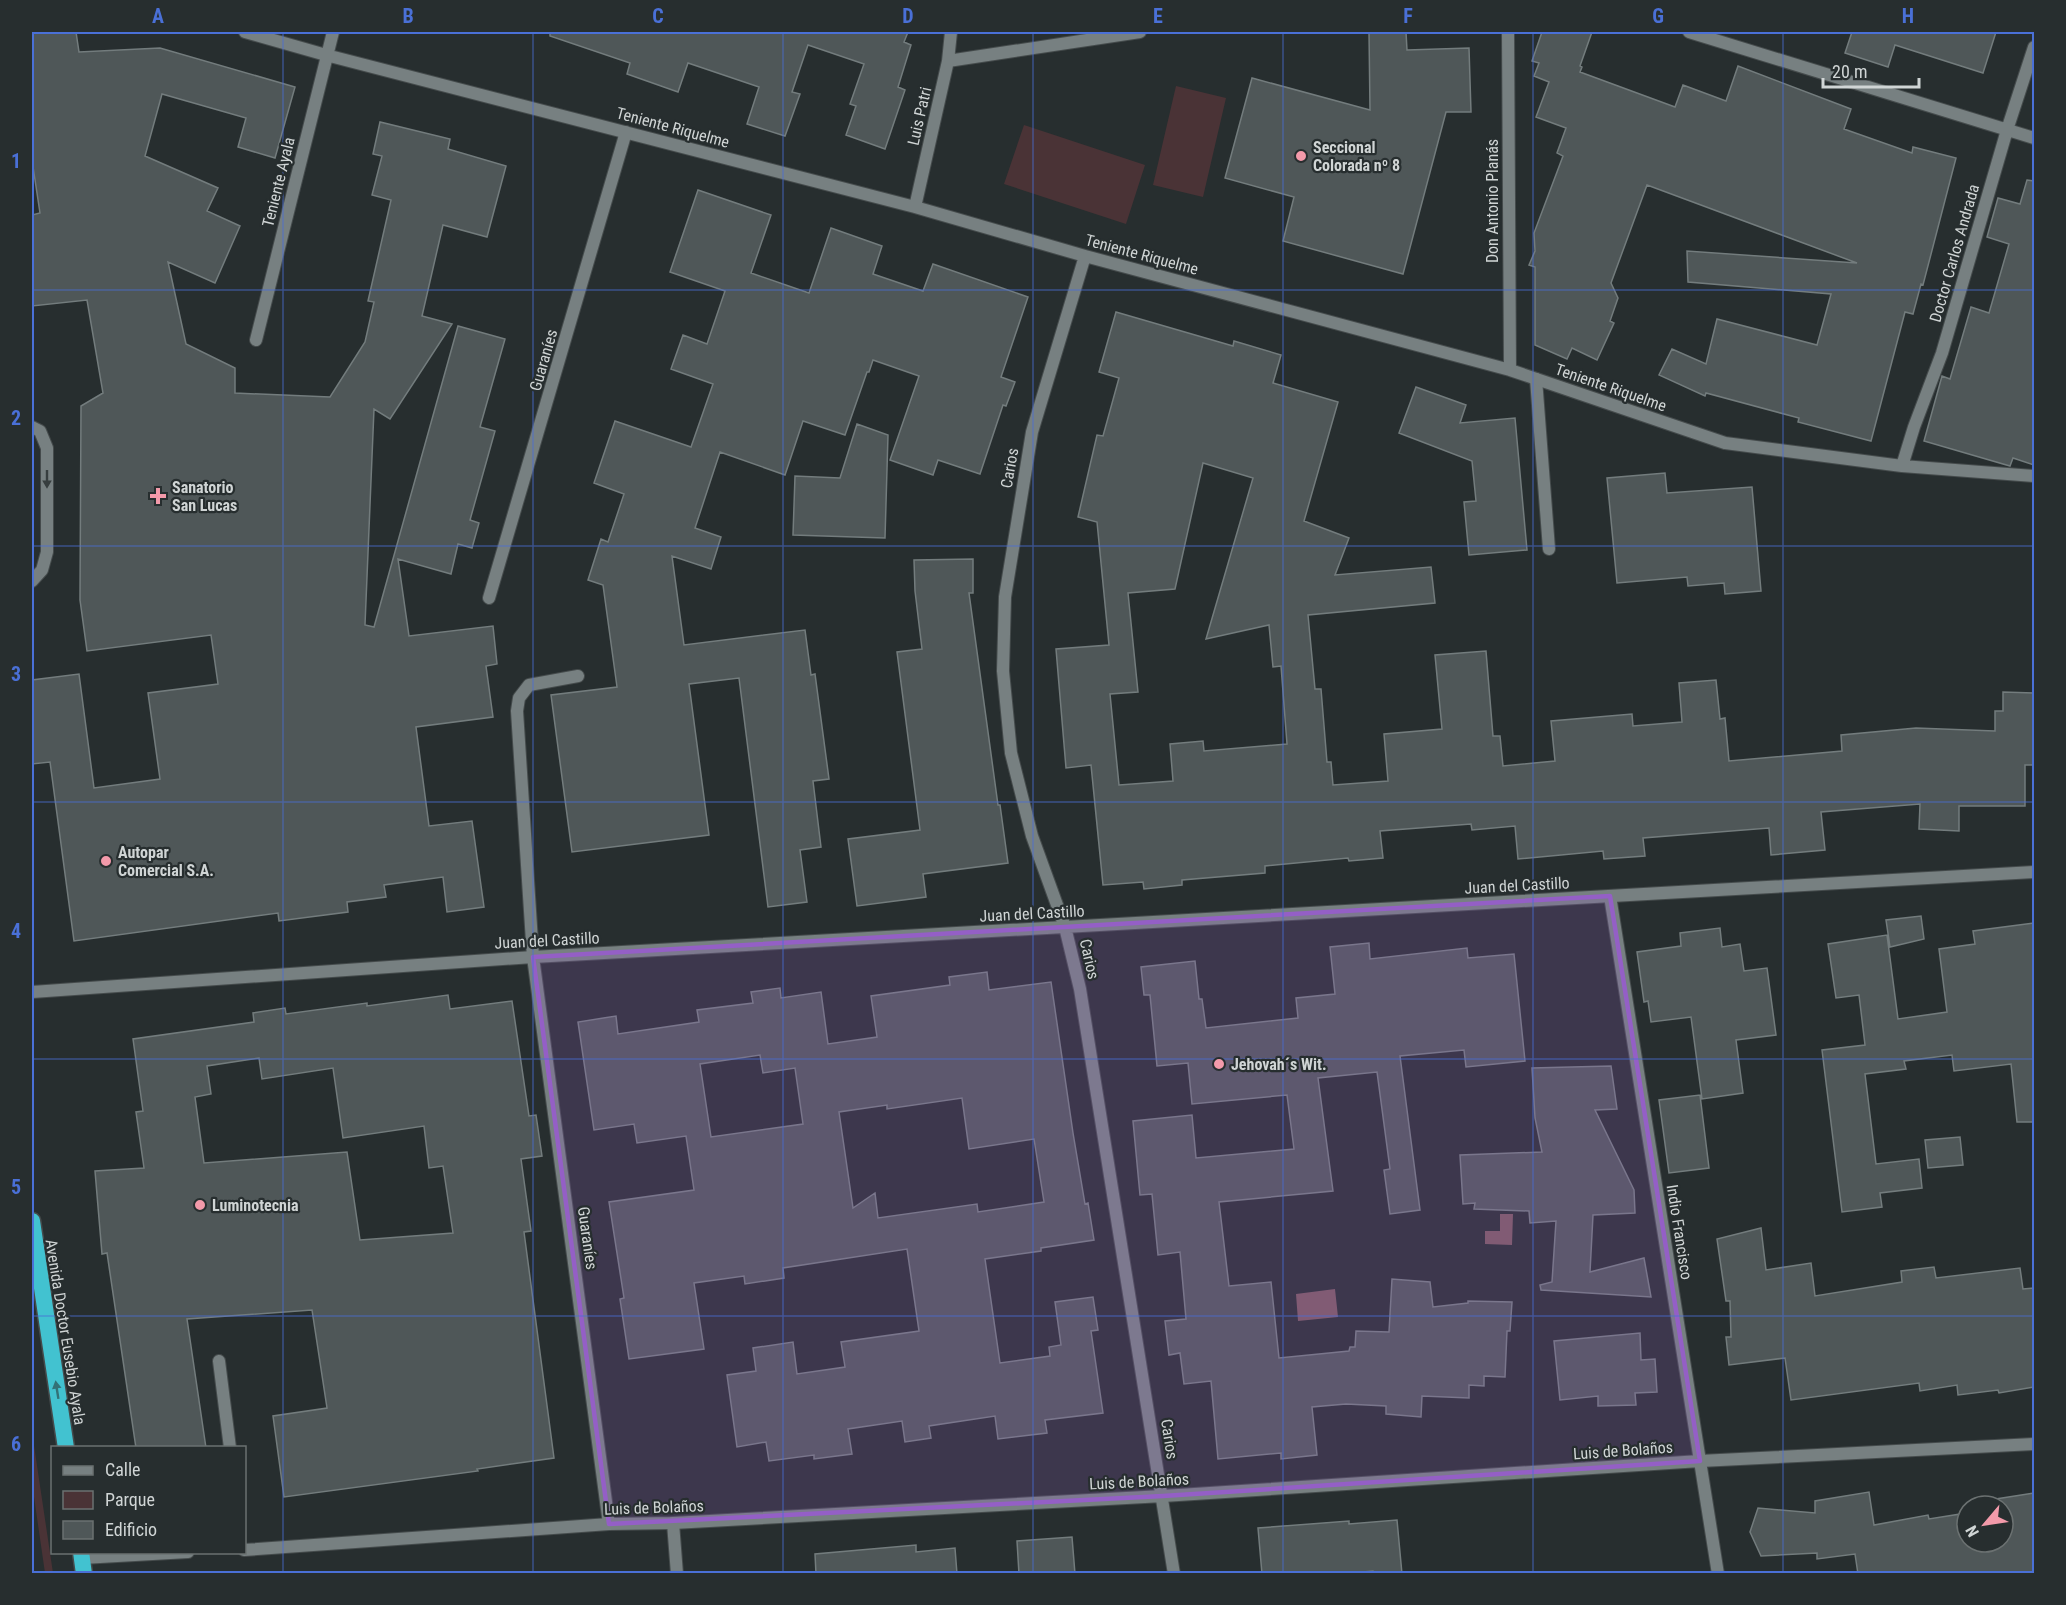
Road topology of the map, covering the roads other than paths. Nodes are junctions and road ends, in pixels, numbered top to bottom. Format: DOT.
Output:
graph roads {
  1 [pos="245,32"];
  2 [pos="333,32"];
  3 [pos="951,32"];
  4 [pos="1140,32"];
  5 [pos="1508,32"];
  6 [pos="1689,32"];
  7 [pos="2034,47"];
  8 [pos="326,55"];
  9 [pos="948,61"];
  10 [pos="2007,130"];
  11 [pos="626,132"];
  12 [pos="2034,138"];
  13 [pos="915,207"];
  14 [pos="1085,256"];
  15 [pos="256,340"];
  16 [pos="1510,370"];
  17 [pos="1536,379"];
  18 [pos="32,427"];
  19 [pos="1902,466"];
  20 [pos="2034,476"];
  21 [pos="1549,549"];
  22 [pos="32,581"];
  23 [pos="489,598"];
  24 [pos="578,676"];
  25 [pos="2034,872"];
  26 [pos="1610,896"];
  27 [pos="1065,927"];
  28 [pos="533,957"];
  29 [pos="32,992"];
  30 [pos="32,1221"];
  31 [pos="219,1361"];
  32 [pos="2034,1444"];
  33 [pos="66,1446"];
  34 [pos="230,1446"];
  35 [pos="1700,1461"];
  36 [pos="1163,1496"];
  37 [pos="673,1523"];
  38 [pos="609,1524"];
  39 [pos="246,1550"];
  40 [pos="165,1554"];
  41 [pos="83,1561"];
  42 [pos="677,1574"];
  43 [pos="1174,1574"];
  44 [pos="1718,1574"];
  1 -- 8 [label="street, Teniente Riquelme"];
  2 -- 8 [label="street, Teniente Ayala"];
  3 -- 9 [label="street, Luis Patri"];
  4 -- 9 [label="street"];
  5 -- 16 [label="street, Don Antonio Planás"];
  6 -- 10 [label="street"];
  7 -- 10 [label="street, Doctor Carlos Andrada"];
  8 -- 11 [label="street, Teniente Riquelme"];
  8 -- 15 [label="street, Teniente Ayala"];
  9 -- 13 [label="street, Luis Patri"];
  10 -- 12 [label="street"];
  10 -- 19 [label="street, Doctor Carlos Andrada"];
  11 -- 13 [label="street, Teniente Riquelme"];
  11 -- 23 [label="street, Guaraníes"];
  13 -- 14 [label="street, Teniente Riquelme"];
  14 -- 16 [label="street, Teniente Riquelme"];
  14 -- 27 [label="street, Carios"];
  16 -- 17 [label="street, Teniente Riquelme"];
  17 -- 19 [label="street, Teniente Riquelme"];
  17 -- 21 [label="street"];
  18 -- 22 [label="street, one-way"];
  19 -- 20 [label="street, Teniente Riquelme"];
  24 -- 28 [label="street, Guaraníes"];
  25 -- 26 [label="street, Juan del Castillo"];
  26 -- 27 [label="street, Juan del Castillo"];
  26 -- 35 [label="street, Indio Francisco"];
  27 -- 28 [label="street, Juan del Castillo"];
  27 -- 36 [label="street, Carios"];
  28 -- 29 [label="street, Juan del Castillo"];
  28 -- 38 [label="street, Guaraníes"];
  33 -- 30 [label="highway, Avenida Doctor Eusebio Ayala, one-way"];
  31 -- 34 [label="street"];
  32 -- 35 [label="street, Luis de Bolaños"];
  35 -- 36 [label="street, Luis de Bolaños"];
  35 -- 44 [label="street, Indio Francisco"];
  36 -- 37 [label="street, Luis de Bolaños"];
  36 -- 43 [label="street, Carios"];
  37 -- 38 [label="street, Luis de Bolaños"];
  37 -- 42 [label="street"];
  38 -- 39 [label="street, Luis de Bolaños"];
  40 -- 41 [label="street"];
}
